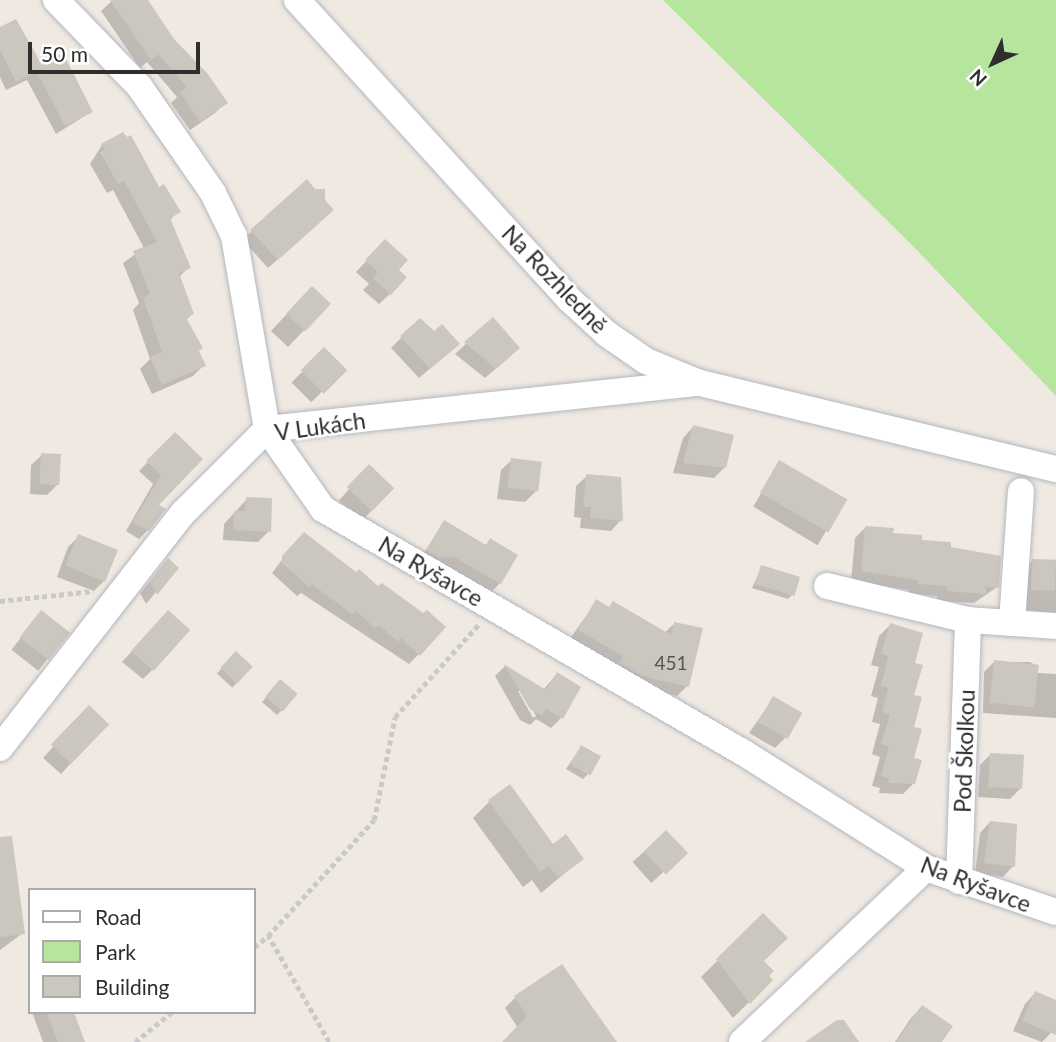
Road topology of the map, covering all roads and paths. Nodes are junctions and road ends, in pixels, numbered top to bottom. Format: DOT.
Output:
graph roads {
  1 [pos="56,0"];
  2 [pos="297,0"];
  3 [pos="700,383"];
  4 [pos="267,429"];
  5 [pos="1056,469"];
  6 [pos="1021,491"];
  7 [pos="827,586"];
  8 [pos="124,588"];
  9 [pos="0,601"];
  10 [pos="494,607"];
  11 [pos="968,620"];
  12 [pos="1012,623"];
  13 [pos="1056,626"];
  14 [pos="0,748"];
  15 [pos="926,868"];
  16 [pos="959,881"];
  17 [pos="1056,912"];
  18 [pos="268,936"];
  19 [pos="256,945"];
  20 [pos="170,1014"];
  21 [pos="135,1042"];
  22 [pos="329,1042"];
  23 [pos="742,1042"];
  1 -- 4 [label="street, Na Ryšavce"];
  2 -- 3 [label="street, Na Rozhledně"];
  3 -- 4 [label="street, V Lukách"];
  3 -- 5 [label="street, Na Rozhledně"];
  4 -- 8 [label="street, V Lukách"];
  4 -- 10 [label="street, Na Ryšavce"];
  6 -- 12 [label="street"];
  7 -- 11 [label="street"];
  8 -- 9 [label="path"];
  8 -- 14 [label="street, V Lukách"];
  10 -- 15 [label="street, Na Ryšavce"];
  10 -- 18 [label="path"];
  11 -- 12 [label="street"];
  11 -- 16 [label="street, Pod Školkou"];
  12 -- 13 [label="street"];
  15 -- 16 [label="street, Na Ryšavce"];
  15 -- 23 [label="street"];
  16 -- 17 [label="street, Na Ryšavce"];
  18 -- 19 [label="path"];
  18 -- 22 [label="path"];
  20 -- 21 [label="path"];
}
